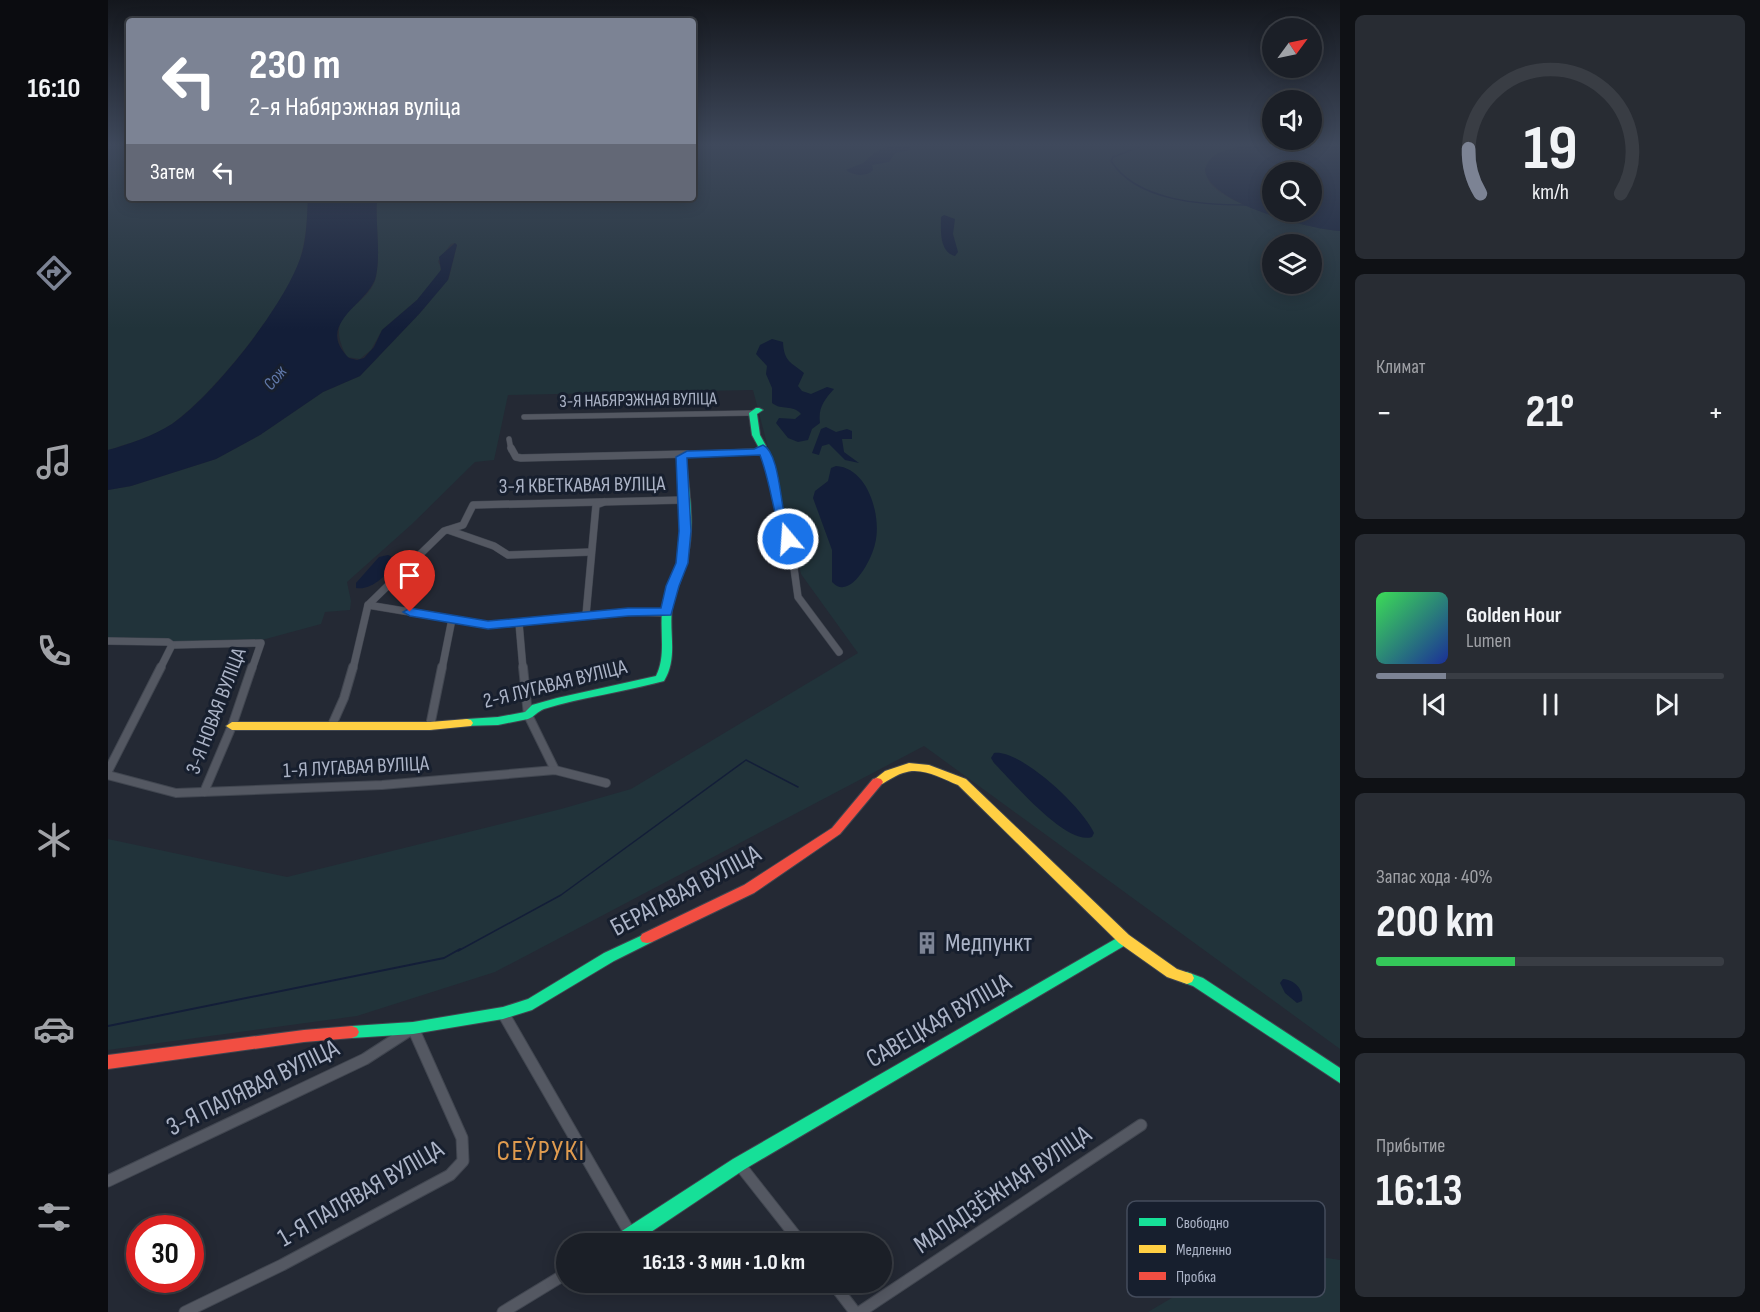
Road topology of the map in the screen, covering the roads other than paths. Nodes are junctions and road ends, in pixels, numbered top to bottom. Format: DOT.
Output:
graph roads {
  1 [pos="756,412"];
  2 [pos="524,417"];
  3 [pos="509,439"];
  4 [pos="763,448"];
  5 [pos="684,456"];
  6 [pos="611,500"];
  7 [pos="683,500"];
  8 [pos="448,530"];
  9 [pos="591,552"];
  10 [pos="368,605"];
  11 [pos="666,612"];
  12 [pos="586,615"];
  13 [pos="452,619"];
  14 [pos="519,623"];
  15 [pos="108,641"];
  16 [pos="172,645"];
  17 [pos="839,652"];
  18 [pos="528,715"];
  19 [pos="332,724"];
  20 [pos="231,726"];
  21 [pos="430,726"];
  22 [pos="555,770"];
  23 [pos="108,773"];
  24 [pos="606,783"];
  25 [pos="204,792"];
  26 [pos="1124,939"];
  27 [pos="503,1013"];
  28 [pos="413,1028"];
  29 [pos="108,1062"];
  30 [pos="1340,1076"];
  31 [pos="1142,1125"];
  32 [pos="739,1164"];
  33 [pos="108,1181"];
  34 [pos="630,1233"];
  35 [pos="634,1233"];
  36 [pos="793,1233"];
  37 [pos="556,1280"];
  38 [pos="840,1293"];
  39 [pos="185,1312"];
  40 [pos="503,1312"];
  41 [pos="855,1312"];
  42 [pos="860,1312"];
  1 -- 2 [label="street, 3-Я НАБЯРЭЖНАЯ ВУЛІЦА"];
  1 -- 4 [label="street"];
  3 -- 5 [label="street"];
  4 -- 5 [label="street"];
  4 -- 17 [label="street"];
  5 -- 7 [label="street, 2-Я ЛУГАВАЯ ВУЛІЦА"];
  6 -- 7 [label="street, 3-Я КВЕТКАВАЯ ВУЛІЦА"];
  6 -- 8 [label="street, 3-Я КВЕТКАВАЯ ВУЛІЦА"];
  6 -- 9 [label="street"];
  7 -- 11 [label="street, 2-Я ЛУГАВАЯ ВУЛІЦА"];
  8 -- 9 [label="street"];
  8 -- 10 [label="street"];
  9 -- 12 [label="street"];
  10 -- 13 [label="street"];
  10 -- 19 [label="street"];
  11 -- 12 [label="street"];
  11 -- 18 [label="street, 2-Я ЛУГАВАЯ ВУЛІЦА"];
  12 -- 14 [label="street"];
  13 -- 14 [label="street"];
  13 -- 21 [label="street"];
  14 -- 18 [label="street"];
  15 -- 16 [label="street"];
  16 -- 20 [label="street, 3-Я НОВАЯ ВУЛІЦА"];
  16 -- 23 [label="street"];
  18 -- 21 [label="street, 2-Я ЛУГАВАЯ ВУЛІЦА"];
  18 -- 22 [label="street"];
  19 -- 20 [label="street, 2-Я ЛУГАВАЯ ВУЛІЦА"];
  19 -- 21 [label="street, 2-Я ЛУГАВАЯ ВУЛІЦА"];
  20 -- 25 [label="street, 3-Я НОВАЯ ВУЛІЦА"];
  22 -- 24 [label="street, 1-Я ЛУГАВАЯ ВУЛІЦА"];
  22 -- 25 [label="street, 1-Я ЛУГАВАЯ ВУЛІЦА"];
  23 -- 25 [label="street, 1-Я ЛУГАВАЯ ВУЛІЦА"];
  26 -- 27 [label="street, БЕРАГАВАЯ ВУЛІЦА"];
  26 -- 30 [label="street"];
  26 -- 32 [label="street, САВЕЦКАЯ ВУЛІЦА"];
  27 -- 28 [label="street, БЕРАГАВАЯ ВУЛІЦА"];
  27 -- 34 [label="street"];
  28 -- 29 [label="street, БЕРАГАВАЯ ВУЛІЦА"];
  28 -- 33 [label="street, 3-Я ПАЛЯВАЯ ВУЛІЦА"];
  28 -- 39 [label="street, 1-Я ПАЛЯВАЯ ВУЛІЦА"];
  31 -- 42 [label="street, МАЛАДЗЁЖНАЯ ВУЛІЦА"];
  32 -- 35 [label="street, САВЕЦКАЯ ВУЛІЦА"];
  32 -- 36 [label="street"];
  37 -- 40 [label="street"];
  38 -- 41 [label="street"];
}
